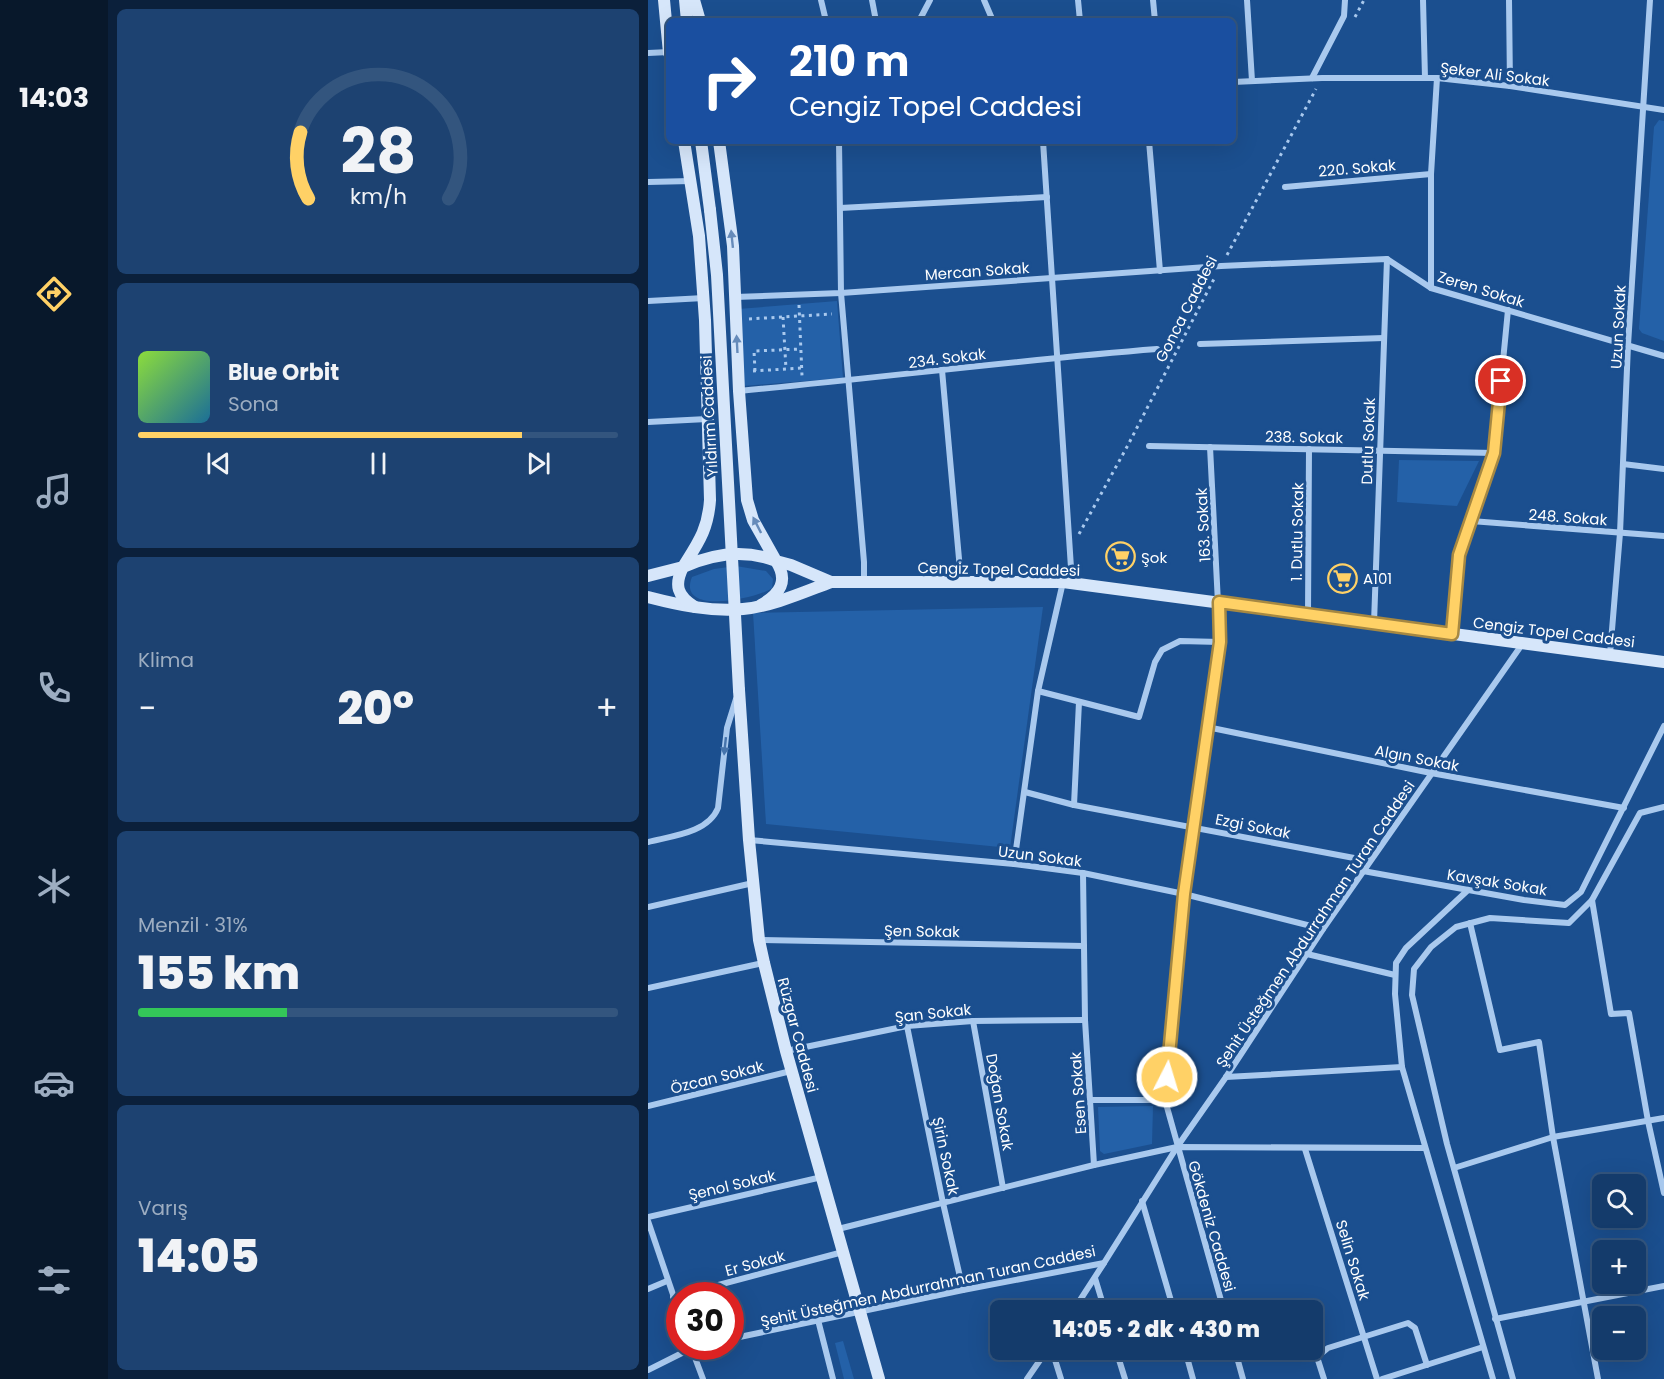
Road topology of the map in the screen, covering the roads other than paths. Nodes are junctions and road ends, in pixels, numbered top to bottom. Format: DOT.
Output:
graph roads {
  1 [pos="664,0"];
  2 [pos="685,0"];
  3 [pos="694,0"];
  4 [pos="821,0"];
  5 [pos="872,0"];
  6 [pos="930,0"];
  7 [pos="984,0"];
  8 [pos="1078,0"];
  9 [pos="1153,0"];
  10 [pos="1247,0"];
  11 [pos="1345,0"];
  12 [pos="1423,0"];
  13 [pos="1509,0"];
  14 [pos="1643,0"];
  15 [pos="1649,0"];
  16 [pos="687,18"];
  17 [pos="699,18"];
  18 [pos="825,18"];
  19 [pos="875,18"];
  20 [pos="921,18"];
  21 [pos="992,18"];
  22 [pos="1080,18"];
  23 [pos="1155,18"];
  24 [pos="666,21"];
  25 [pos="648,53"];
  26 [pos="666,53"];
  27 [pos="1311,78"];
  28 [pos="1425,78"];
  29 [pos="1437,78"];
  30 [pos="1252,81"];
  31 [pos="1236,82"];
  32 [pos="1510,86"];
  33 [pos="1644,108"];
  34 [pos="1664,110"];
  35 [pos="685,144"];
  36 [pos="701,144"];
  37 [pos="719,144"];
  38 [pos="839,144"];
  39 [pos="1043,144"];
  40 [pos="1149,144"];
  41 [pos="1431,174"];
  42 [pos="691,181"];
  43 [pos="648,182"];
  44 [pos="1285,186"];
  45 [pos="1047,197"];
  46 [pos="840,208"];
  47 [pos="1387,259"];
  48 [pos="1160,271"];
  49 [pos="1052,278"];
  50 [pos="1431,288"];
  51 [pos="841,293"];
  52 [pos="735,297"];
  53 [pos="704,298"];
  54 [pos="648,301"];
  55 [pos="1508,310"];
  56 [pos="1384,338"];
  57 [pos="1200,344"];
  58 [pos="1628,345"];
  59 [pos="1157,349"];
  60 [pos="1664,356"];
  61 [pos="1057,357"];
  62 [pos="942,370"];
  63 [pos="848,381"];
  64 [pos="739,391"];
  65 [pos="708,419"];
  66 [pos="648,422"];
  67 [pos="1149,446"];
  68 [pos="1210,447"];
  69 [pos="1309,449"];
  70 [pos="1380,450"];
  71 [pos="1494,453"];
  72 [pos="1623,464"];
  73 [pos="1664,469"];
  74 [pos="1471,522"];
  75 [pos="1620,532"];
  76 [pos="1664,536"];
  77 [pos="776,561"];
  78 [pos="684,567"];
  79 [pos="648,576"];
  80 [pos="831,582"];
  81 [pos="864,582"];
  82 [pos="961,582"];
  83 [pos="1067,583"];
  84 [pos="648,597"];
  85 [pos="1219,602"];
  86 [pos="761,605"];
  87 [pos="694,607"];
  88 [pos="1308,615"];
  89 [pos="1374,623"];
  90 [pos="1452,634"];
  91 [pos="1220,642"];
  92 [pos="1523,643"];
  93 [pos="1610,654"];
  94 [pos="1664,662"];
  95 [pos="739,690"];
  96 [pos="1038,691"];
  97 [pos="1079,702"];
  98 [pos="1664,726"];
  99 [pos="1207,727"];
  100 [pos="1431,773"];
  101 [pos="1025,792"];
  102 [pos="1074,805"];
  103 [pos="1664,807"];
  104 [pos="1624,808"];
  105 [pos="1194,828"];
  106 [pos="749,840"];
  107 [pos="648,842"];
  108 [pos="1370,861"];
  109 [pos="1014,864"];
  110 [pos="1363,871"];
  111 [pos="1083,873"];
  112 [pos="753,883"];
  113 [pos="1468,890"];
  114 [pos="1184,894"];
  115 [pos="1592,900"];
  116 [pos="648,907"];
  117 [pos="1470,923"];
  118 [pos="1323,929"];
  119 [pos="759,940"];
  120 [pos="1084,946"];
  121 [pos="1307,954"];
  122 [pos="764,963"];
  123 [pos="1395,975"];
  124 [pos="648,988"];
  125 [pos="1085,1020"];
  126 [pos="973,1021"];
  127 [pos="906,1026"];
  128 [pos="786,1051"];
  129 [pos="1402,1067"];
  130 [pos="791,1071"];
  131 [pos="1226,1077"];
  132 [pos="1090,1100"];
  133 [pos="1166,1100"];
  134 [pos="648,1106"];
  135 [pos="1664,1118"];
  136 [pos="1648,1121"];
  137 [pos="1553,1137"];
  138 [pos="1178,1147"];
  139 [pos="1425,1148"];
  140 [pos="1305,1149"];
  141 [pos="1094,1165"];
  142 [pos="1454,1168"];
  143 [pos="822,1177"];
  144 [pos="1003,1188"];
  145 [pos="1664,1193"];
  146 [pos="1142,1201"];
  147 [pos="943,1203"];
  148 [pos="648,1219"];
  149 [pos="838,1229"];
  150 [pos="844,1252"];
  151 [pos="1104,1263"];
  152 [pos="1095,1278"];
  153 [pos="667,1281"];
  154 [pos="730,1282"];
  155 [pos="1664,1286"];
  156 [pos="648,1289"];
  157 [pos="963,1290"];
  158 [pos="1080,1300"];
  159 [pos="1102,1300"];
  160 [pos="1170,1300"];
  161 [pos="1221,1300"];
  162 [pos="1583,1300"];
  163 [pos="861,1311"];
  164 [pos="1495,1319"];
  165 [pos="818,1320"];
  166 [pos="744,1336"];
  167 [pos="1364,1337"];
  168 [pos="1483,1347"];
  169 [pos="667,1360"];
  170 [pos="696,1360"];
  171 [pos="1040,1360"];
  172 [pos="1055,1360"];
  173 [pos="1119,1360"];
  174 [pos="1188,1360"];
  175 [pos="1238,1360"];
  176 [pos="1427,1365"];
  177 [pos="648,1370"];
  178 [pos="703,1379"];
  179 [pos="833,1379"];
  180 [pos="879,1379"];
  181 [pos="1027,1379"];
  182 [pos="1060,1379"];
  183 [pos="1125,1379"];
  184 [pos="1193,1379"];
  185 [pos="1243,1379"];
  186 [pos="1324,1379"];
  187 [pos="1377,1379"];
  188 [pos="1382,1379"];
  189 [pos="1493,1379"];
  190 [pos="1513,1379"];
  191 [pos="1598,1379"];
  1 -- 24 [label="main road"];
  2 -- 16 [label="main road"];
  3 -- 17 [label="main road"];
  4 -- 18 [label="street"];
  5 -- 19 [label="street"];
  6 -- 20 [label="street"];
  7 -- 21 [label="street"];
  8 -- 22 [label="street"];
  9 -- 23 [label="street"];
  10 -- 30 [label="street"];
  11 -- 27 [label="street"];
  12 -- 28 [label="street"];
  13 -- 32 [label="street"];
  14 -- 15 [label="street"];
  15 -- 33 [label="street, Uzun Sokak"];
  25 -- 26 [label="street"];
  27 -- 28 [label="street, Şeker Ali Sokak"];
  27 -- 30 [label="street, Şeker Ali Sokak"];
  28 -- 29 [label="street, Şeker Ali Sokak"];
  29 -- 32 [label="street, Şeker Ali Sokak"];
  29 -- 41 [label="street"];
  30 -- 31 [label="street, Şeker Ali Sokak"];
  32 -- 33 [label="street, Şeker Ali Sokak"];
  33 -- 34 [label="street, Şeker Ali Sokak"];
  33 -- 58 [label="street, Uzun Sokak"];
  35 -- 42 [label="main road"];
  36 -- 95 [label="main road, Yıldırım Caddesi, bridge"];
  52 -- 37 [label="main road, one-way"];
  38 -- 46 [label="street"];
  39 -- 45 [label="street"];
  40 -- 48 [label="street"];
  41 -- 44 [label="street, 220. Sokak"];
  41 -- 50 [label="street"];
  42 -- 43 [label="street"];
  42 -- 53 [label="main road"];
  45 -- 46 [label="street"];
  45 -- 49 [label="street"];
  46 -- 51 [label="street"];
  47 -- 48 [label="street, Mercan Sokak"];
  47 -- 50 [label="street, Zeren Sokak"];
  47 -- 56 [label="street, Dutlu Sokak"];
  48 -- 49 [label="street, Mercan Sokak"];
  49 -- 51 [label="street, Mercan Sokak"];
  49 -- 61 [label="street"];
  50 -- 55 [label="street, Zeren Sokak"];
  51 -- 52 [label="street, Mercan Sokak"];
  51 -- 63 [label="street"];
  64 -- 52 [label="main road, one-way"];
  53 -- 54 [label="street"];
  53 -- 65 [label="main road"];
  55 -- 58 [label="street, Zeren Sokak"];
  55 -- 71 [label="street"];
  56 -- 57 [label="street"];
  56 -- 70 [label="street, Dutlu Sokak"];
  58 -- 60 [label="street, Zeren Sokak"];
  58 -- 72 [label="street, Uzun Sokak"];
  59 -- 61 [label="street, 234. Sokak"];
  61 -- 62 [label="street, 234. Sokak"];
  61 -- 83 [label="street"];
  62 -- 63 [label="street, 234. Sokak"];
  62 -- 82 [label="street"];
  63 -- 64 [label="street, 234. Sokak"];
  63 -- 81 [label="street"];
  77 -- 64 [label="main road, one-way"];
  65 -- 66 [label="street"];
  65 -- 78 [label="main road"];
  67 -- 68 [label="street, 238. Sokak"];
  68 -- 69 [label="street, 238. Sokak"];
  68 -- 85 [label="street, 163. Sokak"];
  69 -- 70 [label="street, 238. Sokak"];
  69 -- 88 [label="street, 1. Dutlu Sokak"];
  70 -- 71 [label="street, 238. Sokak"];
  70 -- 89 [label="street, Dutlu Sokak"];
  71 -- 74 [label="street"];
  72 -- 73 [label="street"];
  72 -- 75 [label="street, Uzun Sokak"];
  74 -- 75 [label="street, 248. Sokak"];
  74 -- 90 [label="street"];
  75 -- 76 [label="street, 248. Sokak"];
  75 -- 93 [label="street, Uzun Sokak"];
  77 -- 78 [label="main road"];
  77 -- 80 [label="main road"];
  77 -- 86 [label="main road"];
  78 -- 79 [label="main road"];
  78 -- 87 [label="main road"];
  80 -- 81 [label="main road, Cengiz Topel Caddesi"];
  80 -- 86 [label="main road"];
  81 -- 82 [label="main road, Cengiz Topel Caddesi"];
  82 -- 83 [label="main road, Cengiz Topel Caddesi"];
  83 -- 85 [label="main road, Cengiz Topel Caddesi"];
  83 -- 96 [label="street"];
  84 -- 87 [label="main road"];
  85 -- 88 [label="main road, Cengiz Topel Caddesi"];
  85 -- 91 [label="street, 163. Sokak"];
  86 -- 87 [label="main road"];
  88 -- 89 [label="main road, Cengiz Topel Caddesi"];
  89 -- 90 [label="main road, Cengiz Topel Caddesi"];
  90 -- 92 [label="main road, Cengiz Topel Caddesi"];
  91 -- 97 [label="street"];
  91 -- 99 [label="street, 163. Sokak"];
  92 -- 93 [label="main road, Cengiz Topel Caddesi"];
  92 -- 100 [label="street, Şehit Üsteğmen Abdurrahman Turan Caddesi"];
  93 -- 94 [label="main road, Cengiz Topel Caddesi"];
  95 -- 106 [label="main road, Rüzgar Caddesi"];
  95 -- 107 [label="street, one-way"];
  96 -- 97 [label="street"];
  96 -- 101 [label="street"];
  97 -- 102 [label="street"];
  98 -- 104 [label="street, Kavşak Sokak"];
  99 -- 100 [label="street, Algın Sokak"];
  99 -- 105 [label="street, 163. Sokak"];
  100 -- 104 [label="street, Algın Sokak"];
  100 -- 108 [label="street, Şehit Üsteğmen Abdurrahman Turan Caddesi"];
  101 -- 102 [label="street, Ezgi Sokak"];
  101 -- 109 [label="street"];
  102 -- 105 [label="street, Ezgi Sokak"];
  103 -- 115 [label="street"];
  104 -- 113 [label="street, Kavşak Sokak"];
  105 -- 108 [label="street, Ezgi Sokak"];
  105 -- 114 [label="street, 163. Sokak"];
  106 -- 109 [label="street, Uzun Sokak"];
  106 -- 112 [label="main road, Rüzgar Caddesi"];
  108 -- 110 [label="street, Şehit Üsteğmen Abdurrahman Turan Caddesi"];
  109 -- 111 [label="street, Uzun Sokak"];
  110 -- 113 [label="street, Kavşak Sokak"];
  110 -- 118 [label="street, Şehit Üsteğmen Abdurrahman Turan Caddesi"];
  111 -- 114 [label="street, Uzun Sokak"];
  111 -- 120 [label="street, Esen Sokak"];
  112 -- 116 [label="street"];
  112 -- 119 [label="main road, Rüzgar Caddesi"];
  113 -- 123 [label="street"];
  114 -- 118 [label="street, Uzun Sokak"];
  114 -- 133 [label="street, Gökdeniz Caddesi"];
  115 -- 117 [label="street"];
  115 -- 136 [label="street"];
  117 -- 137 [label="street"];
  117 -- 142 [label="street"];
  118 -- 121 [label="street, Şehit Üsteğmen Abdurrahman Turan Caddesi"];
  119 -- 120 [label="street, Şen Sokak"];
  119 -- 122 [label="main road, Rüzgar Caddesi"];
  120 -- 125 [label="street, Esen Sokak"];
  121 -- 123 [label="street"];
  121 -- 131 [label="street, Şehit Üsteğmen Abdurrahman Turan Caddesi"];
  122 -- 124 [label="street"];
  122 -- 128 [label="main road, Rüzgar Caddesi"];
  123 -- 129 [label="street"];
  125 -- 126 [label="street, Şan Sokak"];
  125 -- 132 [label="street, Esen Sokak"];
  126 -- 127 [label="street, Şan Sokak"];
  126 -- 144 [label="street, Doğan Sokak"];
  127 -- 128 [label="street, Şan Sokak"];
  127 -- 147 [label="street, Şirin Sokak"];
  128 -- 130 [label="main road, Rüzgar Caddesi"];
  129 -- 131 [label="street"];
  129 -- 139 [label="street"];
  130 -- 134 [label="street, Özcan Sokak"];
  130 -- 143 [label="main road, Rüzgar Caddesi"];
  131 -- 138 [label="street, Şehit Üsteğmen Abdurrahman Turan Caddesi"];
  132 -- 133 [label="street"];
  132 -- 141 [label="street, Esen Sokak"];
  133 -- 138 [label="street, Gökdeniz Caddesi"];
  135 -- 136 [label="street"];
  136 -- 137 [label="street"];
  136 -- 145 [label="street"];
  137 -- 142 [label="street"];
  137 -- 162 [label="street"];
  138 -- 140 [label="street"];
  138 -- 141 [label="street"];
  138 -- 146 [label="street, Şehit Üsteğmen Abdurrahman Turan Caddesi"];
  138 -- 161 [label="street, Gökdeniz Caddesi"];
  139 -- 140 [label="street"];
  139 -- 168 [label="street"];
  140 -- 167 [label="street, Selin Sokak"];
  141 -- 144 [label="street"];
  142 -- 164 [label="street"];
  143 -- 148 [label="street, Şenol Sokak"];
  143 -- 149 [label="main road, Rüzgar Caddesi"];
  144 -- 147 [label="street"];
  146 -- 151 [label="street, Şehit Üsteğmen Abdurrahman Turan Caddesi"];
  146 -- 160 [label="street"];
  147 -- 149 [label="street"];
  147 -- 157 [label="street, Şirin Sokak"];
  148 -- 153 [label="street"];
  149 -- 150 [label="main road, Rüzgar Caddesi"];
  150 -- 154 [label="street, Er Sokak"];
  150 -- 163 [label="main road, Rüzgar Caddesi"];
  151 -- 152 [label="street"];
  151 -- 157 [label="street, Şehit Üsteğmen Abdurrahman Turan Caddesi"];
  152 -- 158 [label="street"];
  152 -- 159 [label="street"];
  153 -- 156 [label="street"];
  155 -- 162 [label="street"];
  157 -- 163 [label="street, Şehit Üsteğmen Abdurrahman Turan Caddesi"];
  162 -- 164 [label="street"];
  162 -- 191 [label="street"];
  163 -- 165 [label="street, Şehit Üsteğmen Abdurrahman Turan Caddesi"];
  163 -- 180 [label="main road, Rüzgar Caddesi"];
  164 -- 190 [label="street"];
  165 -- 166 [label="street, Şehit Üsteğmen Abdurrahman Turan Caddesi"];
  165 -- 179 [label="street"];
  167 -- 176 [label="street"];
  167 -- 186 [label="street"];
  167 -- 187 [label="street, Selin Sokak"];
  168 -- 176 [label="street"];
  168 -- 189 [label="street"];
  169 -- 177 [label="street"];
  170 -- 178 [label="street"];
  171 -- 181 [label="street"];
  172 -- 182 [label="street"];
  173 -- 183 [label="street"];
  174 -- 184 [label="street"];
  175 -- 185 [label="street"];
  176 -- 188 [label="street"];
}
